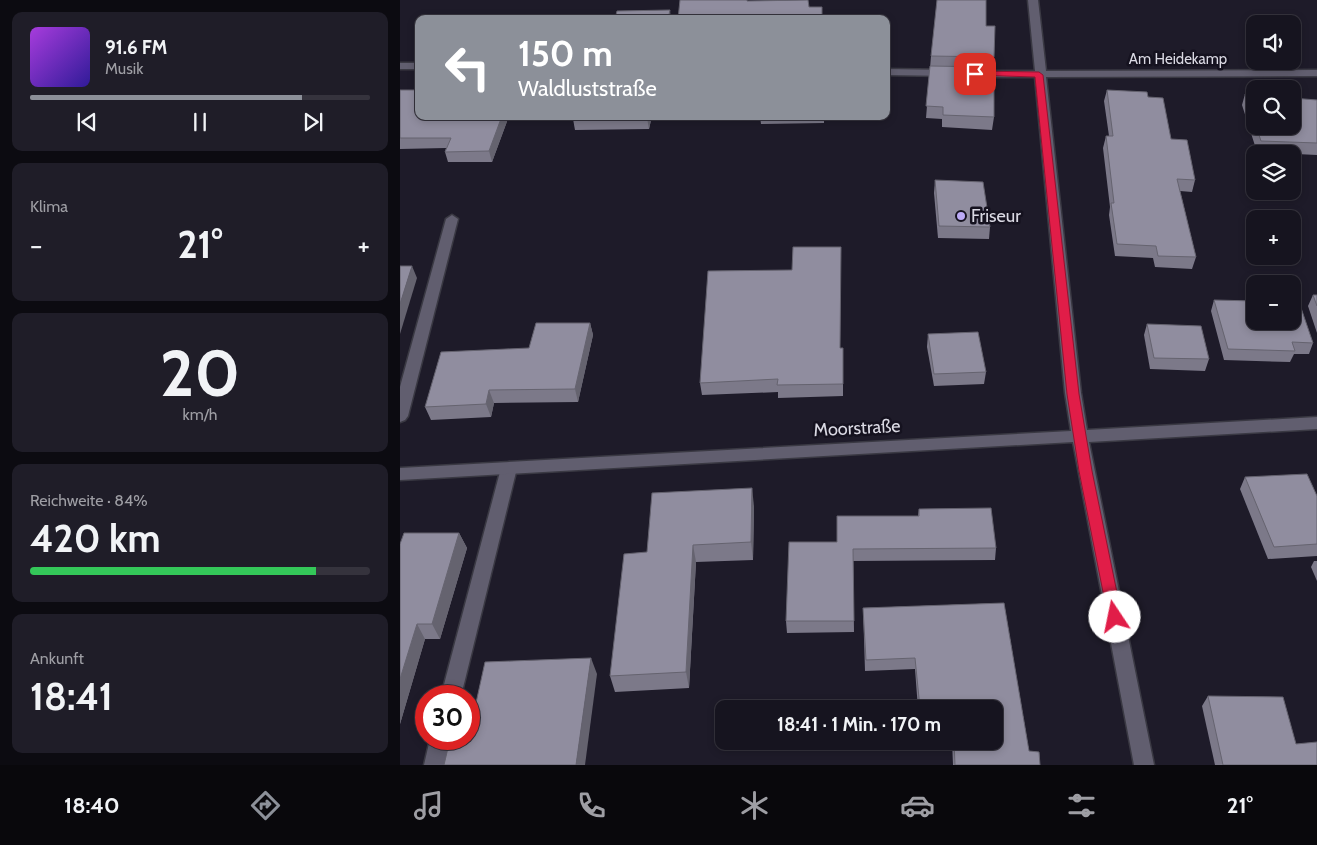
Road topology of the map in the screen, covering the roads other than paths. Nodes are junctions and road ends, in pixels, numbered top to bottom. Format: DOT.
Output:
graph roads {
  1 [pos="1033,0"];
  2 [pos="400,66"];
  3 [pos="415,66"];
  4 [pos="890,72"];
  5 [pos="1317,73"];
  6 [pos="1039,75"];
  7 [pos="452,219"];
  8 [pos="400,416"];
  9 [pos="1317,423"];
  10 [pos="1080,436"];
  11 [pos="509,468"];
  12 [pos="400,474"];
  13 [pos="454,685"];
  14 [pos="437,750"];
  15 [pos="434,765"];
  16 [pos="1144,765"];
  1 -- 6 [label="street"];
  2 -- 3 [label="street"];
  4 -- 6 [label="street, Am Heidekamp"];
  5 -- 6 [label="street, Am Heidekamp"];
  6 -- 10 [label="street"];
  7 -- 8 [label="street"];
  9 -- 10 [label="street, Moorstraße"];
  10 -- 11 [label="street, Moorstraße"];
  10 -- 16 [label="street"];
  11 -- 12 [label="street, Moorstraße"];
  11 -- 13 [label="street"];
  14 -- 15 [label="street"];
}
